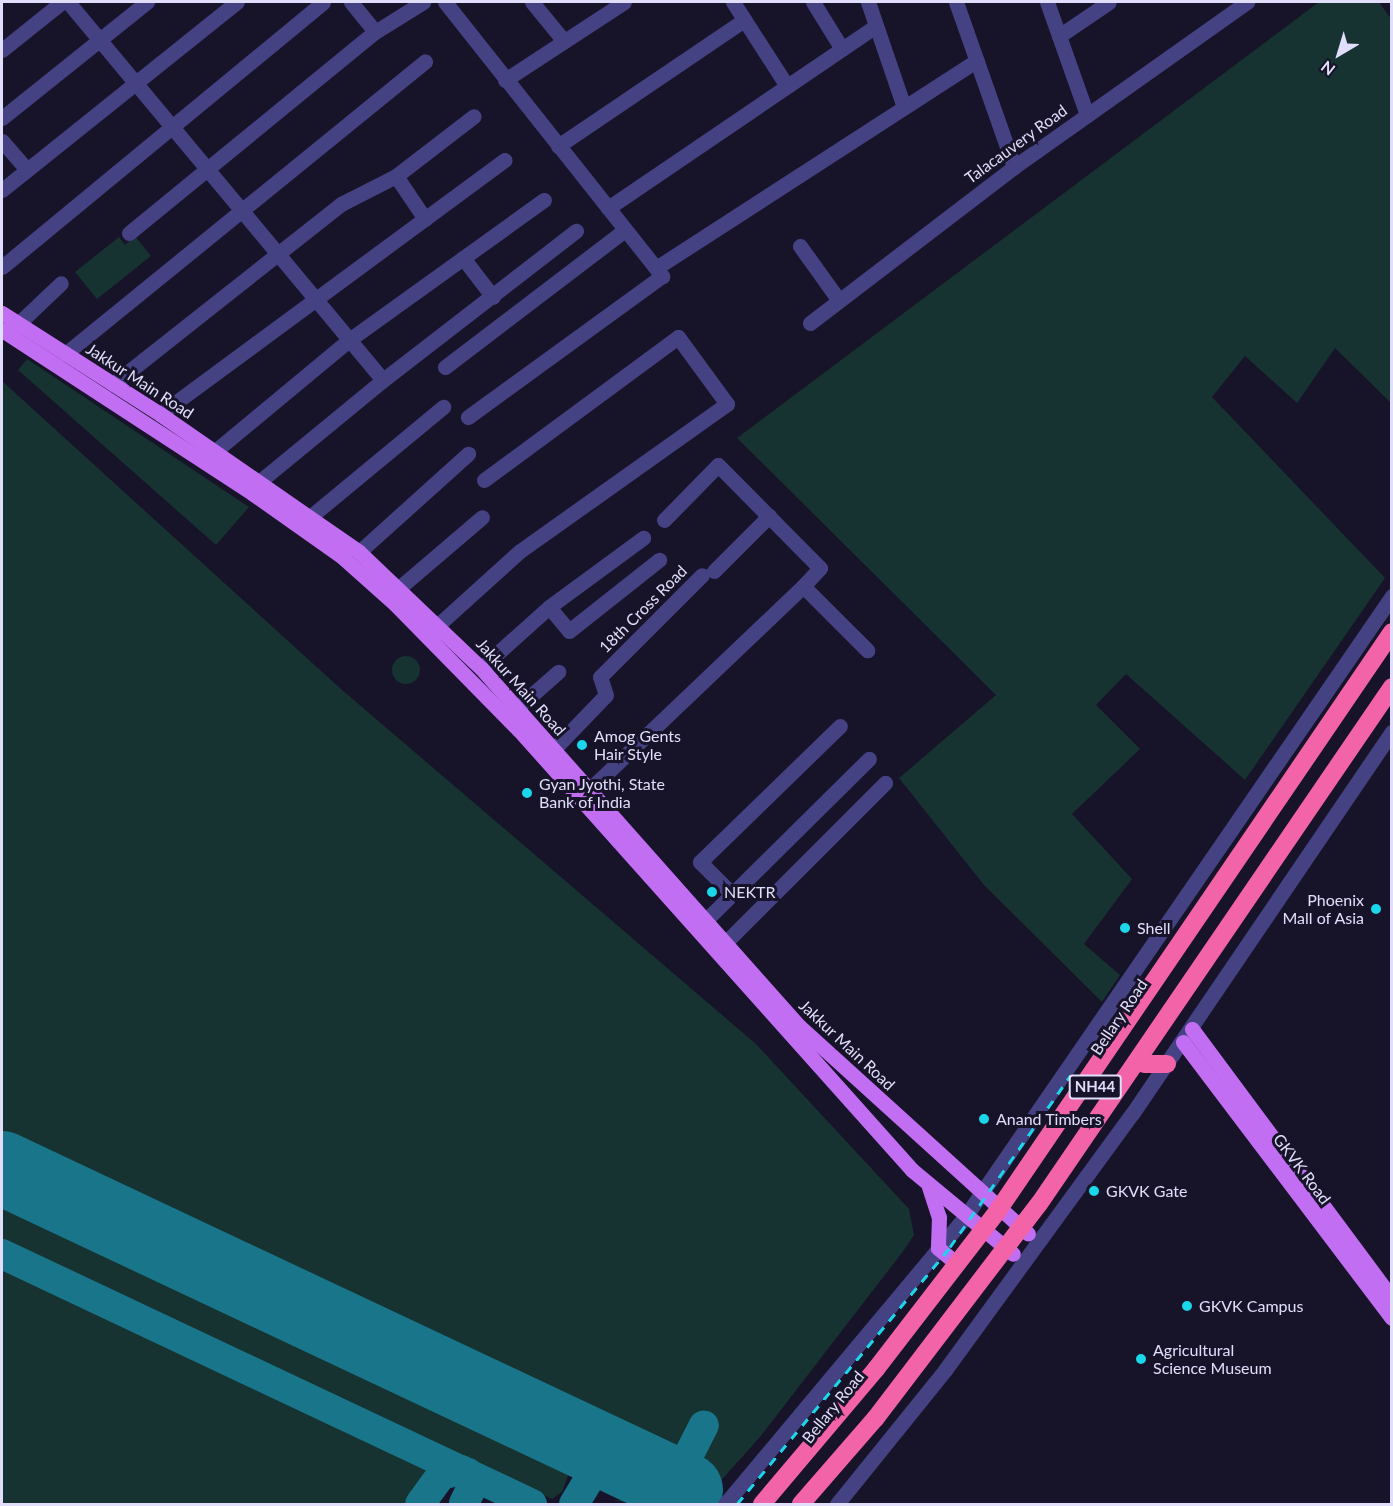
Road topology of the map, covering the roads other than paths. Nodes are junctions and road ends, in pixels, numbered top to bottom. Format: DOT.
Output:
graph roads {
  1 [pos="62,2"];
  2 [pos="68,2"];
  3 [pos="147,2"];
  4 [pos="237,2"];
  5 [pos="323,2"];
  6 [pos="351,2"];
  7 [pos="423,2"];
  8 [pos="445,2"];
  9 [pos="532,2"];
  10 [pos="732,2"];
  11 [pos="813,2"];
  12 [pos="868,2"];
  13 [pos="956,2"];
  14 [pos="1047,2"];
  15 [pos="1108,2"];
  16 [pos="1247,2"];
  17 [pos="614,4"];
  18 [pos="744,20"];
  19 [pos="876,26"];
  20 [pos="375,32"];
  21 [pos="1059,36"];
  22 [pos="100,39"];
  23 [pos="564,41"];
  24 [pos="842,49"];
  25 [pos="2,50"];
  26 [pos="977,60"];
  27 [pos="426,61"];
  28 [pos="505,80"];
  29 [pos="136,83"];
  30 [pos="787,86"];
  31 [pos="904,107"];
  32 [pos="474,116"];
  33 [pos="1087,116"];
  34 [pos="2,118"];
  35 [pos="172,126"];
  36 [pos="2,141"];
  37 [pos="558,146"];
  38 [pos="505,160"];
  39 [pos="1014,167"];
  40 [pos="207,169"];
  41 [pos="27,170"];
  42 [pos="396,176"];
  43 [pos="2,190"];
  44 [pos="544,200"];
  45 [pos="608,208"];
  46 [pos="242,212"];
  47 [pos="425,219"];
  48 [pos="625,230"];
  49 [pos="576,231"];
  50 [pos="129,233"];
  51 [pos="800,246"];
  52 [pos="278,254"];
  53 [pos="463,258"];
  54 [pos="2,267"];
  55 [pos="656,268"];
  56 [pos="61,283"];
  57 [pos="493,297"];
  58 [pos="314,298"];
  59 [pos="838,299"];
  60 [pos="2,313"];
  61 [pos="810,323"];
  62 [pos="18,324"];
  63 [pos="2,330"];
  64 [pos="349,340"];
  65 [pos="65,354"];
  66 [pos="445,367"];
  67 [pos="382,380"];
  68 [pos="113,384"];
  69 [pos="443,407"];
  70 [pos="160,414"];
  71 [pos="468,417"];
  72 [pos="214,452"];
  73 [pos="468,454"];
  74 [pos="484,480"];
  75 [pos="255,488"];
  76 [pos="769,516"];
  77 [pos="310,517"];
  78 [pos="482,517"];
  79 [pos="663,519"];
  80 [pos="643,538"];
  81 [pos="359,552"];
  82 [pos="659,560"];
  83 [pos="803,585"];
  84 [pos="399,588"];
  85 [pos="1392,596"];
  86 [pos="549,607"];
  87 [pos="438,625"];
  88 [pos="1392,632"];
  89 [pos="867,650"];
  90 [pos="1392,650"];
  91 [pos="481,668"];
  92 [pos="558,672"];
  93 [pos="1392,687"];
  94 [pos="1392,704"];
  95 [pos="517,708"];
  96 [pos="523,725"];
  97 [pos="840,726"];
  98 [pos="1392,732"];
  99 [pos="553,750"];
  100 [pos="869,759"];
  101 [pos="885,783"];
  102 [pos="588,791"];
  103 [pos="731,894"];
  104 [pos="704,922"];
  105 [pos="724,944"];
  106 [pos="1187,1036"];
  107 [pos="1144,1064"];
  108 [pos="1167,1064"];
  109 [pos="927,1184"];
  110 [pos="981,1195"];
  111 [pos="999,1209"];
  112 [pos="965,1217"];
  113 [pos="982,1230"];
  114 [pos="1033,1238"];
  115 [pos="938,1248"];
  116 [pos="1018,1259"];
  117 [pos="957,1264"];
  118 [pos="1392,1298"];
  119 [pos="1392,1318"];
  120 [pos="725,1504"];
  121 [pos="762,1504"];
  122 [pos="773,1504"];
  123 [pos="801,1504"];
  124 [pos="813,1504"];
  125 [pos="837,1504"];
  1 -- 25 [label="street"];
  2 -- 22 [label="street"];
  3 -- 22 [label="street"];
  4 -- 29 [label="street"];
  5 -- 35 [label="street"];
  6 -- 20 [label="street"];
  7 -- 20 [label="street"];
  8 -- 28 [label="street"];
  9 -- 23 [label="street"];
  10 -- 18 [label="street"];
  11 -- 24 [label="street"];
  12 -- 19 [label="street"];
  13 -- 26 [label="street"];
  14 -- 21 [label="street"];
  15 -- 21 [label="street"];
  16 -- 33 [label="street, Talacauvery Road"];
  17 -- 23 [label="street"];
  18 -- 30 [label="street"];
  18 -- 37 [label="street"];
  19 -- 24 [label="street"];
  19 -- 31 [label="street"];
  20 -- 40 [label="street"];
  21 -- 33 [label="street"];
  22 -- 29 [label="street"];
  22 -- 34 [label="street"];
  23 -- 28 [label="street"];
  24 -- 30 [label="street"];
  26 -- 31 [label="street"];
  26 -- 39 [label="street"];
  27 -- 46 [label="street"];
  28 -- 37 [label="street"];
  29 -- 35 [label="street"];
  29 -- 41 [label="street"];
  30 -- 45 [label="street"];
  31 -- 55 [label="street"];
  32 -- 42 [label="street"];
  33 -- 39 [label="street, Talacauvery Road"];
  35 -- 40 [label="street"];
  35 -- 54 [label="street"];
  36 -- 41 [label="street"];
  37 -- 45 [label="street"];
  38 -- 47 [label="street"];
  39 -- 59 [label="street, Talacauvery Road"];
  40 -- 46 [label="street"];
  40 -- 50 [label="street"];
  41 -- 43 [label="street"];
  42 -- 47 [label="street"];
  42 -- 52 [label="street"];
  44 -- 53 [label="street"];
  45 -- 48 [label="street"];
  46 -- 52 [label="street"];
  46 -- 65 [label="street"];
  47 -- 58 [label="street"];
  48 -- 55 [label="street"];
  48 -- 66 [label="street"];
  49 -- 57 [label="street"];
  51 -- 59 [label="street"];
  52 -- 58 [label="street"];
  52 -- 68 [label="street"];
  53 -- 57 [label="street"];
  53 -- 64 [label="street"];
  55 -- 71 [label="street"];
  56 -- 62 [label="street"];
  57 -- 67 [label="street"];
  58 -- 64 [label="street"];
  58 -- 70 [label="street"];
  59 -- 61 [label="street, Talacauvery Road"];
  60 -- 62 [label="main road, Jakkur Main Road"];
  62 -- 65 [label="main road, Jakkur Main Road"];
  63 -- 75 [label="main road, Jakkur Main Road"];
  64 -- 67 [label="street"];
  64 -- 72 [label="street"];
  65 -- 68 [label="main road, Jakkur Main Road"];
  67 -- 75 [label="street"];
  68 -- 70 [label="main road, Jakkur Main Road"];
  69 -- 77 [label="street"];
  70 -- 72 [label="main road, Jakkur Main Road"];
  72 -- 75 [label="main road, Jakkur Main Road"];
  73 -- 81 [label="street"];
  74 -- 87 [label="street"];
  75 -- 77 [label="main road, Jakkur Main Road"];
  75 -- 96 [label="main road, Jakkur Main Road"];
  76 -- 79 [label="street"];
  76 -- 83 [label="street"];
  76 -- 99 [label="street, 18th Cross Road"];
  77 -- 81 [label="main road, Jakkur Main Road"];
  78 -- 84 [label="street"];
  80 -- 86 [label="street"];
  81 -- 84 [label="main road, Jakkur Main Road"];
  82 -- 86 [label="street"];
  83 -- 89 [label="street"];
  83 -- 102 [label="street"];
  84 -- 87 [label="main road, Jakkur Main Road"];
  85 -- 110 [label="street"];
  86 -- 91 [label="street"];
  87 -- 91 [label="main road, Jakkur Main Road"];
  88 -- 111 [label="highway, Bellary Road"];
  90 -- 122 [label="highway, Bellary Road / NH44"];
  91 -- 95 [label="main road, Jakkur Main Road"];
  92 -- 95 [label="street"];
  93 -- 123 [label="highway, NH44"];
  94 -- 107 [label="highway"];
  95 -- 96 [label="main road, Jakkur Main Road"];
  96 -- 99 [label="main road, Jakkur Main Road"];
  96 -- 109 [label="main road, Jakkur Main Road"];
  97 -- 103 [label="street"];
  98 -- 106 [label="street"];
  99 -- 102 [label="main road, Jakkur Main Road"];
  100 -- 103 [label="street"];
  101 -- 105 [label="street"];
  102 -- 104 [label="main road, Jakkur Main Road"];
  103 -- 104 [label="street"];
  104 -- 105 [label="main road, Jakkur Main Road"];
  105 -- 110 [label="main road, Jakkur Main Road"];
  106 -- 108 [label="street"];
  106 -- 118 [label="main road, GKVK Road"];
  106 -- 119 [label="main road, GKVK Road"];
  107 -- 108 [label="highway"];
  107 -- 114 [label="highway"];
  108 -- 114 [label="street"];
  109 -- 112 [label="main road, Jakkur Main Road"];
  109 -- 115 [label="main road"];
  110 -- 111 [label="main road, Jakkur Main Road"];
  110 -- 112 [label="street"];
  111 -- 113 [label="highway, Bellary Road"];
  111 -- 114 [label="main road, Jakkur Main Road"];
  112 -- 113 [label="main road, Jakkur Main Road"];
  112 -- 115 [label="street"];
  113 -- 116 [label="main road, Jakkur Main Road"];
  113 -- 117 [label="highway, Bellary Road"];
  114 -- 116 [label="highway"];
  115 -- 117 [label="main road"];
  115 -- 120 [label="street"];
  116 -- 124 [label="highway"];
  116 -- 125 [label="street"];
  117 -- 121 [label="highway, Bellary Road"];
}
